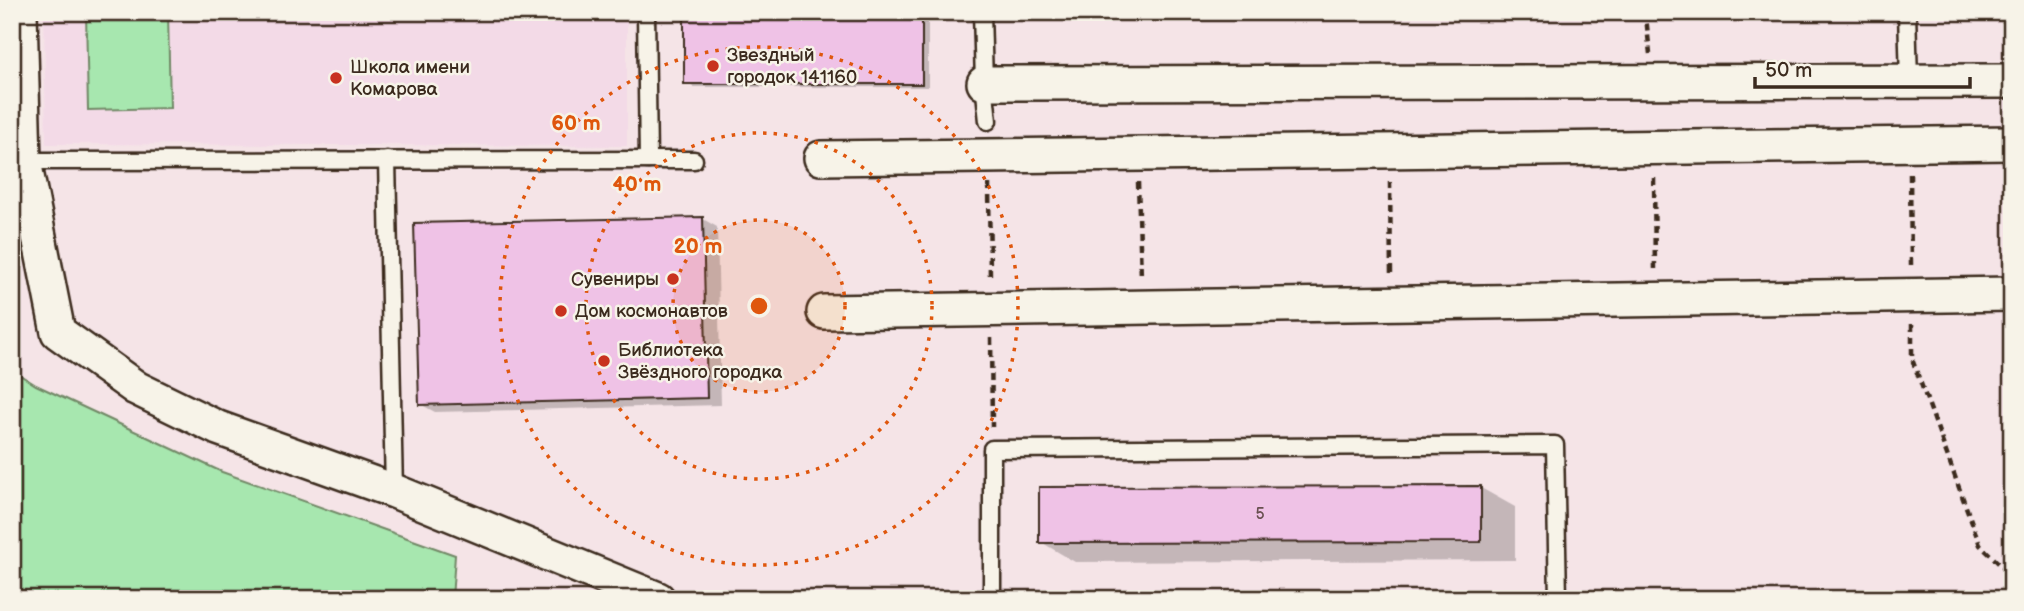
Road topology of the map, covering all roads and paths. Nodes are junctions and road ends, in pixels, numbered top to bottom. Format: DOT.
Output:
graph roads {
  1 [pos="20,12"];
  2 [pos="646,12"];
  3 [pos="982,12"];
  4 [pos="1907,12"];
  5 [pos="1909,81"];
  6 [pos="2012,81"];
  7 [pos="984,83"];
  8 [pos="988,121"];
  9 [pos="2012,143"];
  10 [pos="1910,144"];
  11 [pos="1389,151"];
  12 [pos="1138,154"];
  13 [pos="821,158"];
  14 [pos="387,160"];
  15 [pos="648,160"];
  16 [pos="694,160"];
  17 [pos="24,161"];
  18 [pos="2012,294"];
  19 [pos="1911,295"];
  20 [pos="1391,303"];
  21 [pos="1142,307"];
  22 [pos="824,312"];
  23 [pos="394,491"];
  24 [pos="2012,576"];
  25 [pos="658,599"];
  26 [pos="992,599"];
  27 [pos="1559,599"];
  1 -- 17 [label="street"];
  2 -- 15 [label="lane"];
  3 -- 7 [label="lane"];
  4 -- 5 [label="lane"];
  5 -- 6 [label="street"];
  5 -- 7 [label="street"];
  7 -- 8 [label="lane"];
  9 -- 10 [label="street"];
  10 -- 11 [label="street"];
  10 -- 19 [label="path"];
  11 -- 12 [label="street"];
  11 -- 20 [label="path"];
  12 -- 13 [label="street"];
  12 -- 21 [label="path"];
  14 -- 15 [label="lane"];
  14 -- 17 [label="lane"];
  14 -- 23 [label="lane"];
  15 -- 16 [label="lane"];
  17 -- 23 [label="street"];
  18 -- 19 [label="street"];
  19 -- 20 [label="street"];
  19 -- 24 [label="path"];
  20 -- 21 [label="street"];
  21 -- 22 [label="street"];
  23 -- 25 [label="street"];
  26 -- 27 [label="lane"];
}
